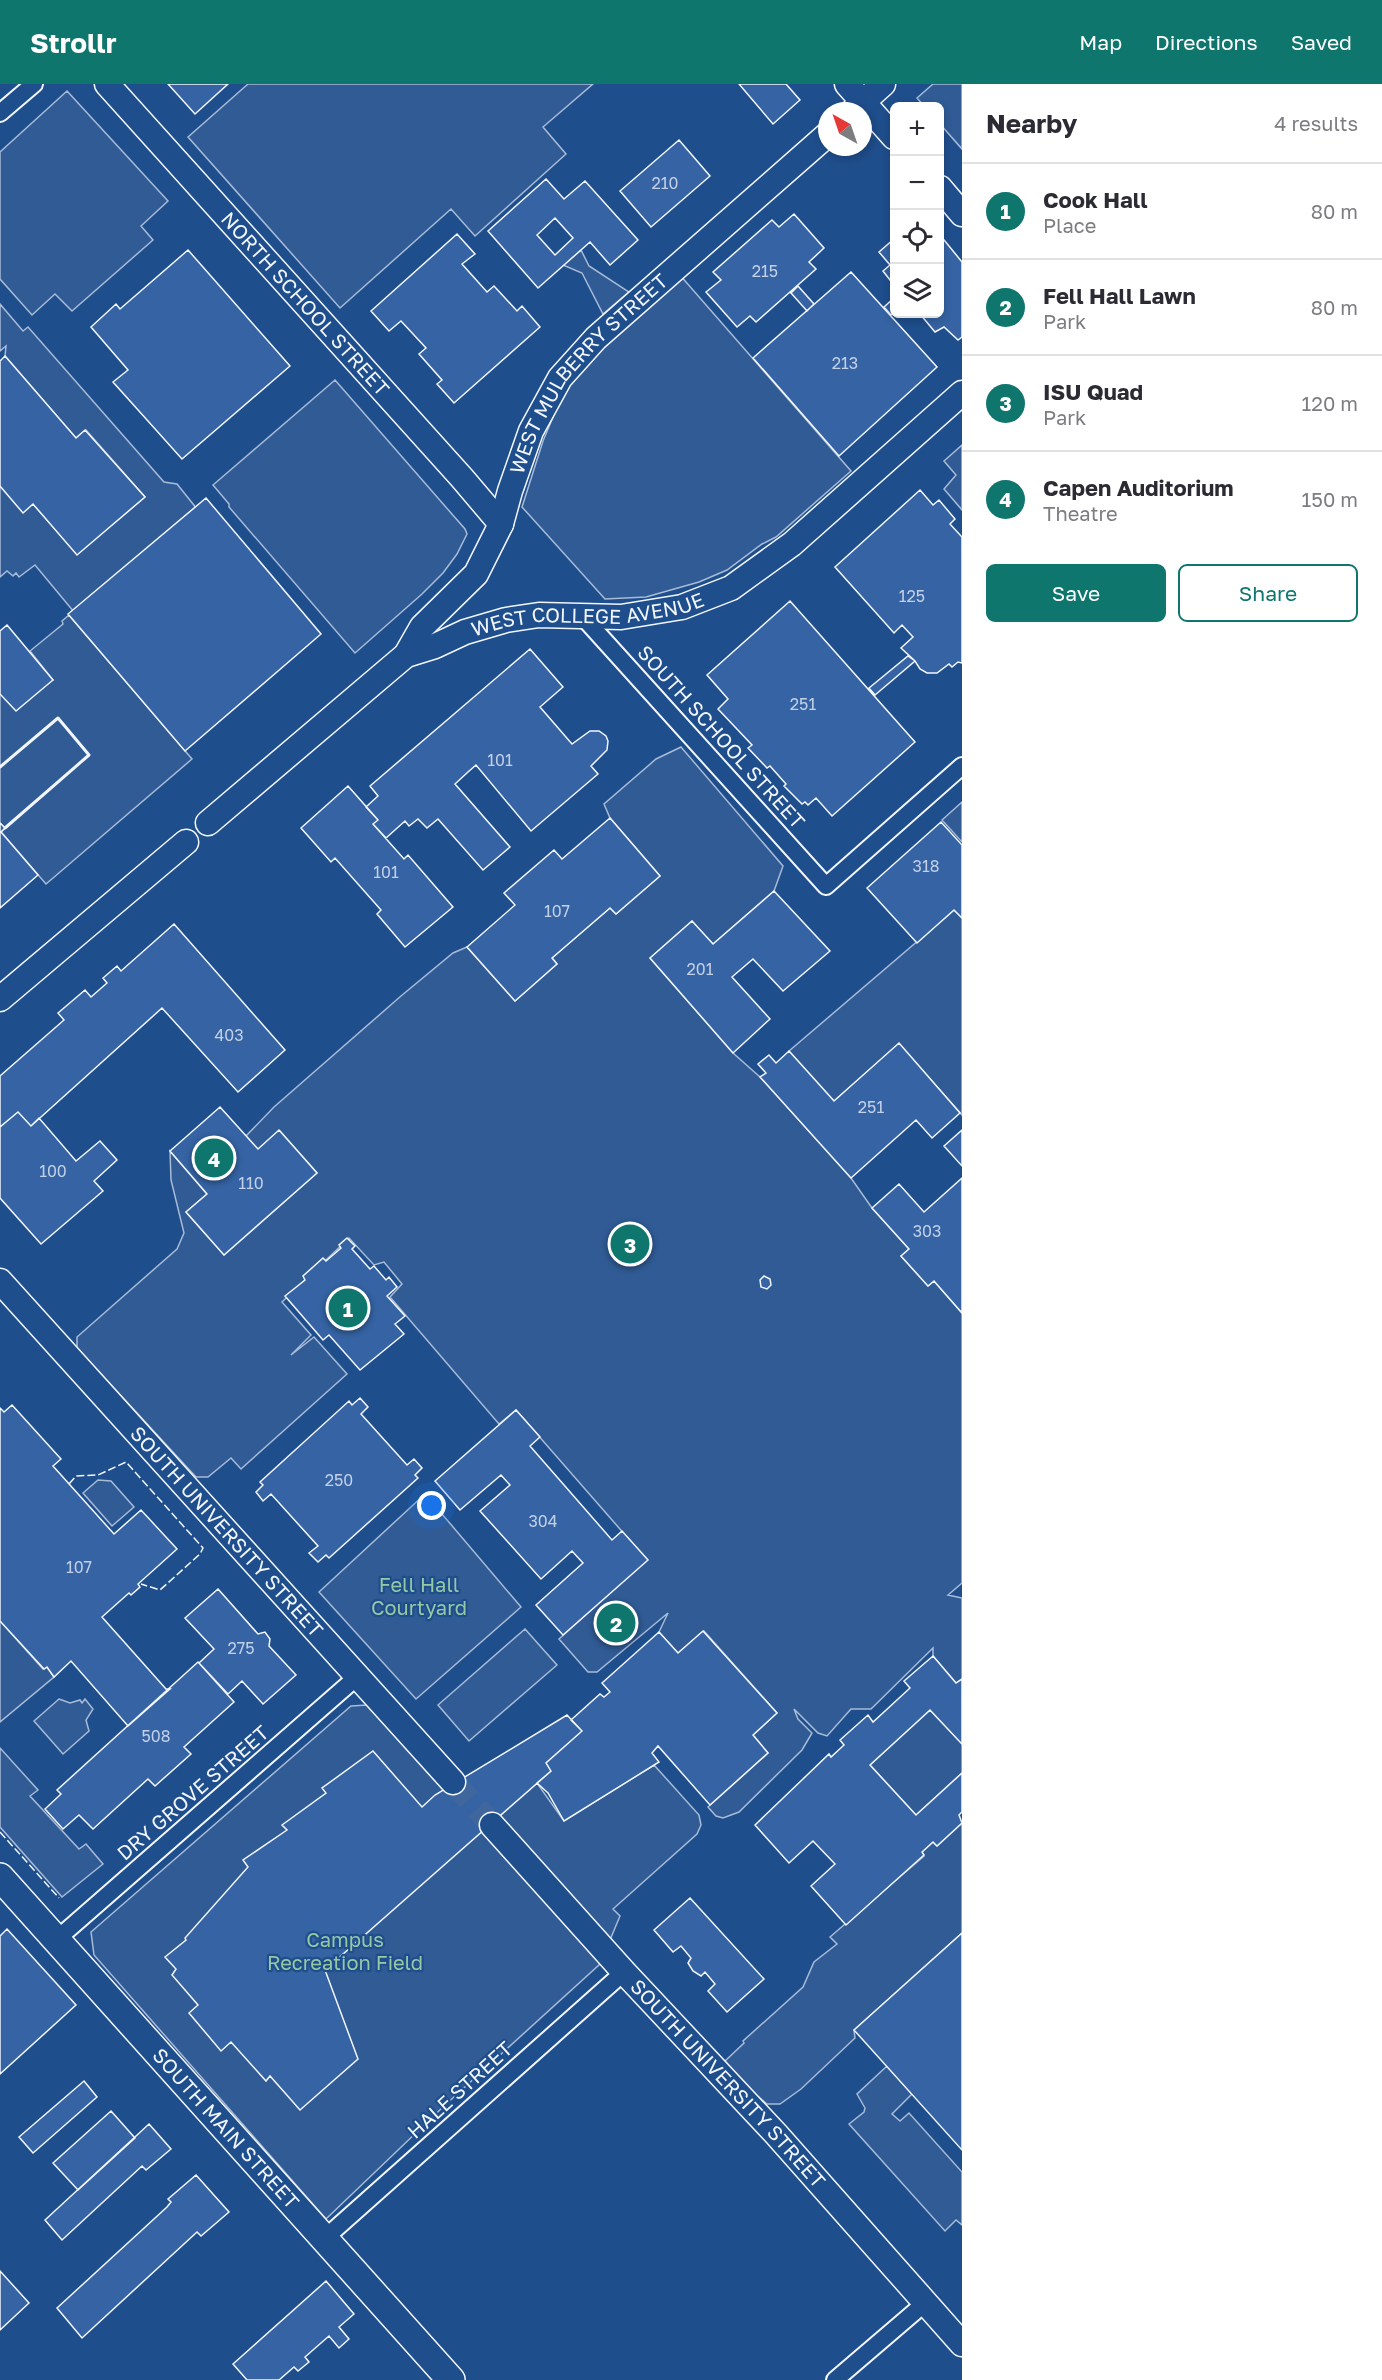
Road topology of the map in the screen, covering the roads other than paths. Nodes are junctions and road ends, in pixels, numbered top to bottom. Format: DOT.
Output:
graph roads {
  1 [pos="34,84"];
  2 [pos="107,84"];
  3 [pos="847,84"];
  4 [pos="883,84"];
  5 [pos="856,102"];
  6 [pos="863,102"];
  7 [pos="0,113"];
  8 [pos="872,118"];
  9 [pos="890,134"];
  10 [pos="818,143"];
  11 [pos="944,194"];
  12 [pos="962,214"];
  13 [pos="962,393"];
  14 [pos="501,524"];
  15 [pos="583,617"];
  16 [pos="406,655"];
  17 [pos="962,766"];
  18 [pos="208,824"];
  19 [pos="186,842"];
  20 [pos="0,999"];
  21 [pos="0,1281"];
  22 [pos="358,1676"];
  23 [pos="453,1782"];
  24 [pos="492,1825"];
  25 [pos="0,1877"];
  26 [pos="56,1941"];
  27 [pos="624,1972"];
  28 [pos="324,2239"];
  29 [pos="925,2303"];
  30 [pos="962,2344"];
  31 [pos="451,2380"];
  32 [pos="835,2380"];
  1 -- 7 [label="street"];
  2 -- 14 [label="street, NORTH SCHOOL STREET"];
  3 -- 5 [label="street"];
  4 -- 6 [label="street"];
  8 -- 9 [label="street"];
  10 -- 14 [label="street, WEST MULBERRY STREET"];
  11 -- 12 [label="street"];
  13 -- 15 [label="street, WEST COLLEGE AVENUE"];
  14 -- 16 [label="street, WEST MULBERRY STREET"];
  15 -- 16 [label="street, WEST COLLEGE AVENUE"];
  15 -- 17 [label="street, SOUTH SCHOOL STREET"];
  16 -- 18 [label="street, WEST COLLEGE AVENUE"];
  19 -- 20 [label="street"];
  21 -- 22 [label="street, SOUTH UNIVERSITY STREET"];
  22 -- 23 [label="street, SOUTH UNIVERSITY STREET"];
  22 -- 26 [label="street, DRY GROVE STREET"];
  24 -- 27 [label="street, SOUTH UNIVERSITY STREET"];
  25 -- 26 [label="main road, SOUTH MAIN STREET"];
  26 -- 28 [label="main road, SOUTH MAIN STREET"];
  27 -- 28 [label="street, HALE STREET"];
  27 -- 29 [label="street, SOUTH UNIVERSITY STREET"];
  28 -- 31 [label="main road, SOUTH MAIN STREET"];
  29 -- 30 [label="street, SOUTH UNIVERSITY STREET"];
  29 -- 32 [label="street"];
}
